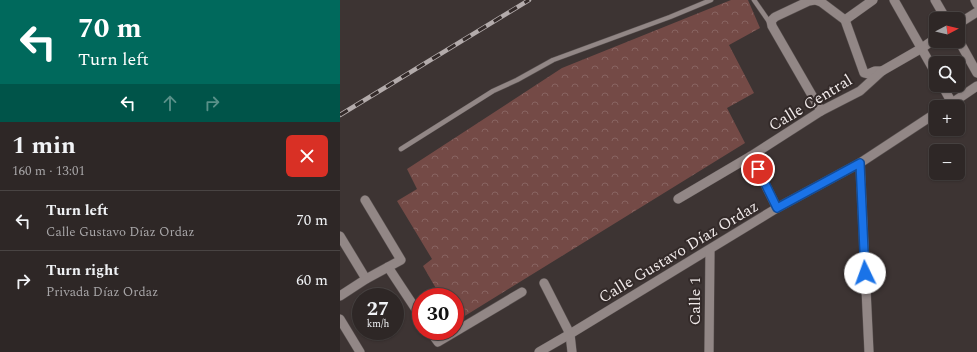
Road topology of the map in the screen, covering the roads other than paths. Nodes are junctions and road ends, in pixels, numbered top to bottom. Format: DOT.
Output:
graph roads {
  1 [pos="711,0"];
  2 [pos="754,0"];
  3 [pos="815,0"];
  4 [pos="873,0"];
  5 [pos="894,0"];
  6 [pos="935,0"];
  7 [pos="974,0"];
  8 [pos="977,4"];
  9 [pos="942,12"];
  10 [pos="977,12"];
  11 [pos="845,20"];
  12 [pos="965,20"];
  13 [pos="772,26"];
  14 [pos="929,43"];
  15 [pos="922,48"];
  16 [pos="963,48"];
  17 [pos="929,61"];
  18 [pos="882,71"];
  19 [pos="977,73"];
  20 [pos="977,86"];
  21 [pos="956,100"];
  22 [pos="821,111"];
  23 [pos="929,118"];
  24 [pos="401,149"];
  25 [pos="751,156"];
  26 [pos="860,163"];
  27 [pos="678,198"];
  28 [pos="365,200"];
  29 [pos="777,208"];
  30 [pos="340,236"];
  31 [pos="710,250"];
  32 [pos="388,267"];
  33 [pos="366,279"];
  34 [pos="544,283"];
  35 [pos="522,292"];
  36 [pos="340,296"];
  37 [pos="412,303"];
  38 [pos="340,319"];
  39 [pos="464,327"];
  40 [pos="570,334"];
  41 [pos="360,352"];
  42 [pos="539,352"];
  43 [pos="572,352"];
  44 [pos="709,352"];
  45 [pos="869,352"];
  1 -- 24 [label="lane"];
  2 -- 13 [label="lane"];
  3 -- 11 [label="street"];
  3 -- 13 [label="street"];
  4 -- 11 [label="street"];
  5 -- 15 [label="street"];
  6 -- 9 [label="street"];
  7 -- 8 [label="street"];
  10 -- 12 [label="street"];
  11 -- 18 [label="street, Calle Central"];
  13 -- 22 [label="street"];
  14 -- 15 [label="street, Calle Central"];
  15 -- 17 [label="street"];
  15 -- 18 [label="street, Calle Central"];
  16 -- 19 [label="street"];
  18 -- 22 [label="street, Calle Central"];
  20 -- 21 [label="street"];
  22 -- 25 [label="street, Calle Central"];
  23 -- 26 [label="street, Calle Gustavo Díaz Ordaz"];
  25 -- 27 [label="street, Calle Central"];
  25 -- 29 [label="street"];
  26 -- 29 [label="street, Calle Gustavo Díaz Ordaz"];
  26 -- 45 [label="street"];
  28 -- 32 [label="street"];
  29 -- 31 [label="street, Calle Gustavo Díaz Ordaz"];
  30 -- 33 [label="street"];
  31 -- 40 [label="street, Calle Gustavo Díaz Ordaz"];
  31 -- 44 [label="street, Calle 1"];
  32 -- 33 [label="street"];
  32 -- 37 [label="street"];
  33 -- 36 [label="street"];
  34 -- 40 [label="street"];
  35 -- 39 [label="street"];
  38 -- 41 [label="street"];
  40 -- 42 [label="street, Calle Gustavo Díaz Ordaz"];
  40 -- 43 [label="street"];
}
